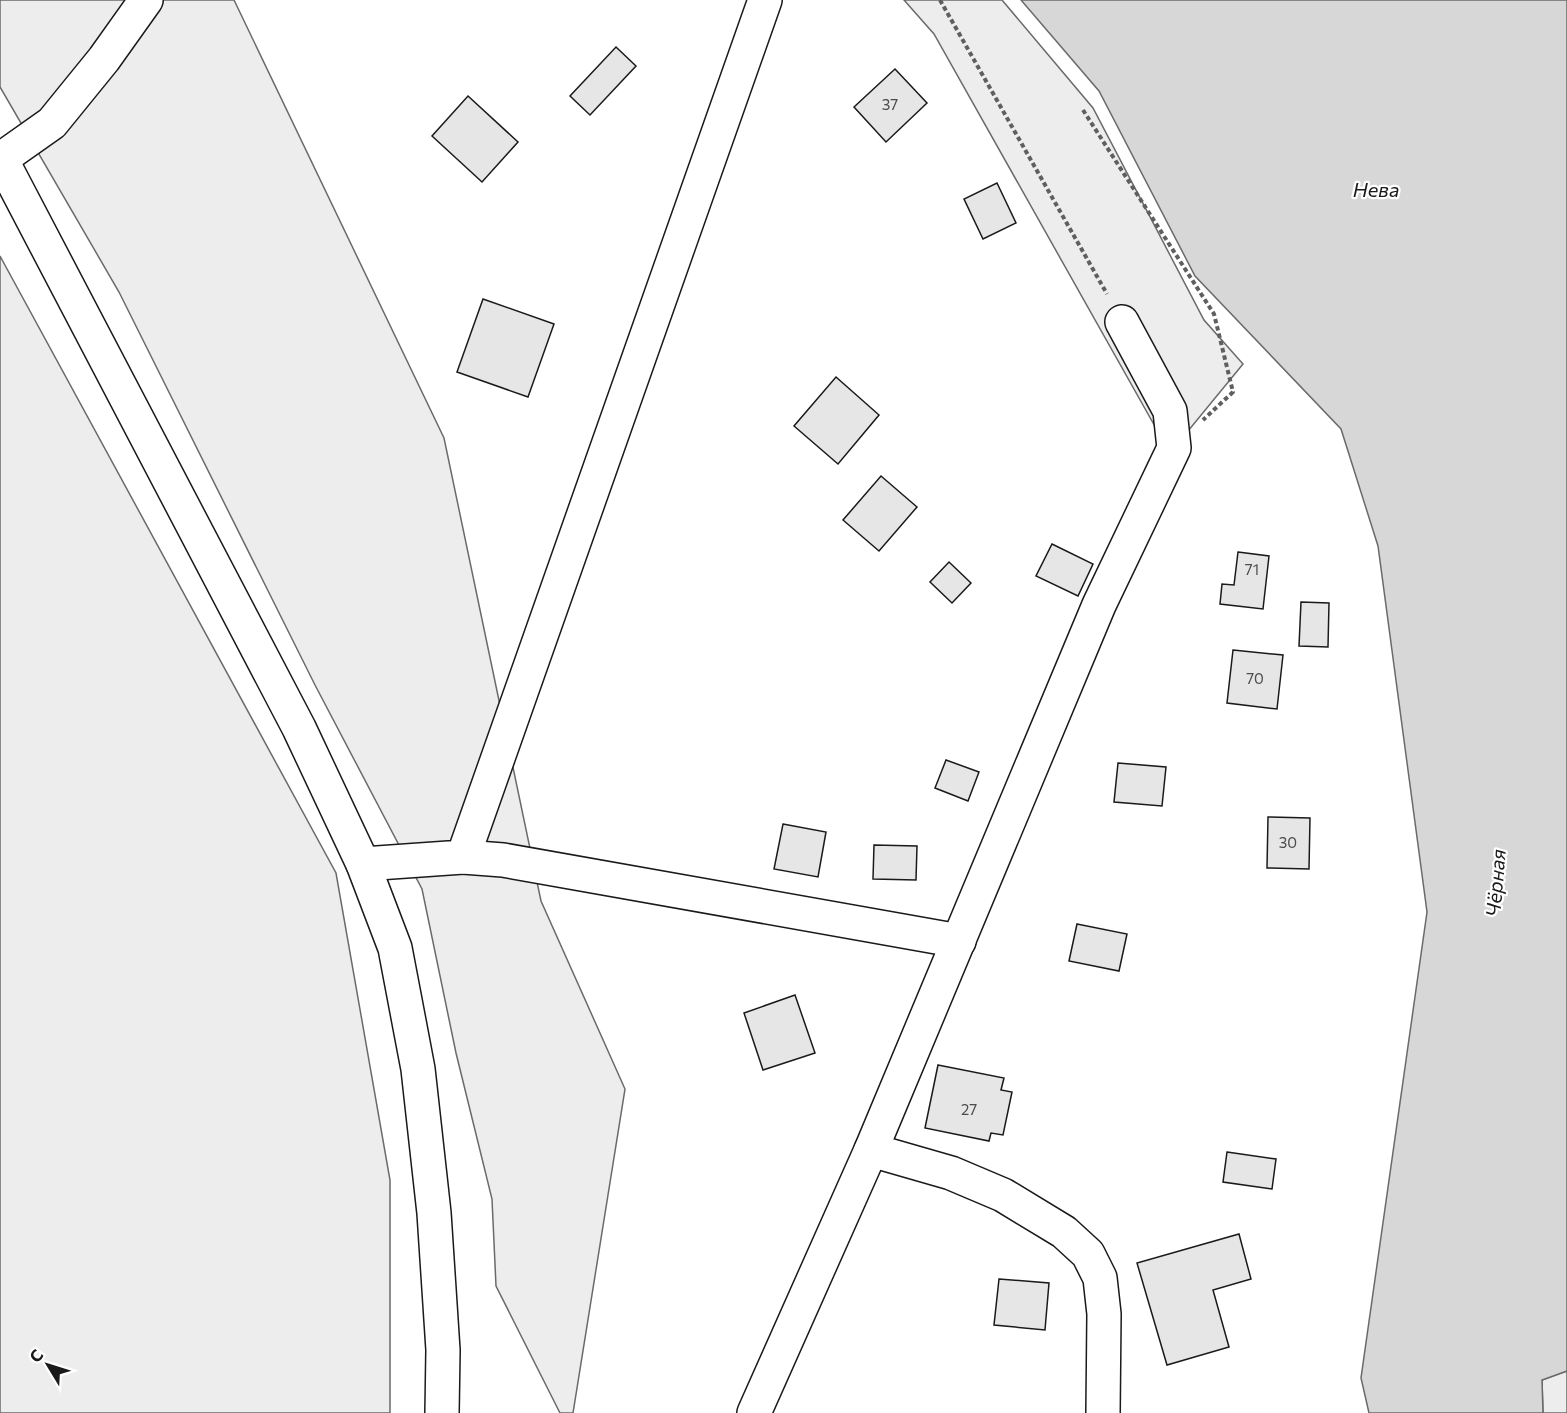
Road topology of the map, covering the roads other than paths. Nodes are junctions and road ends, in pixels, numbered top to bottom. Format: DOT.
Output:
graph roads {
  1 [pos="146,0"];
  2 [pos="765,0"];
  3 [pos="1,158"];
  4 [pos="1122,322"];
  5 [pos="463,857"];
  6 [pos="363,864"];
  7 [pos="959,941"];
  8 [pos="871,1149"];
  9 [pos="442,1413"];
  10 [pos="754,1413"];
  11 [pos="1103,1413"];
  1 -- 3 [label="street"];
  2 -- 5 [label="street"];
  3 -- 6 [label="street"];
  4 -- 7 [label="street"];
  5 -- 6 [label="street"];
  5 -- 7 [label="street"];
  6 -- 9 [label="street"];
  7 -- 8 [label="street"];
  8 -- 10 [label="street"];
  8 -- 11 [label="street"];
}
